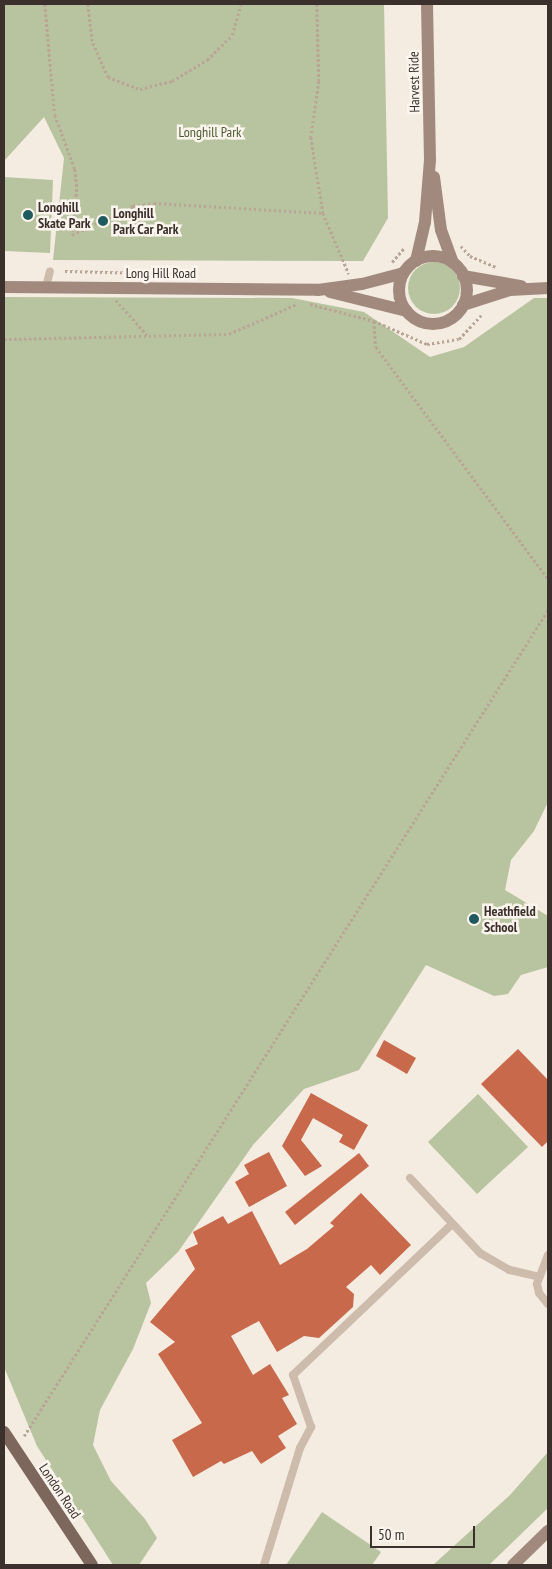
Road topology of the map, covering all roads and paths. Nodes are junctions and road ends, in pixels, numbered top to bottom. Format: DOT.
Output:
graph roads {
  1 [pos="45,4"];
  2 [pos="88,4"];
  3 [pos="241,4"];
  4 [pos="317,4"];
  5 [pos="427,4"];
  6 [pos="430,160"];
  7 [pos="323,213"];
  8 [pos="457,238"];
  9 [pos="408,242"];
  10 [pos="416,261"];
  11 [pos="453,262"];
  12 [pos="386,266"];
  13 [pos="498,268"];
  14 [pos="50,271"];
  15 [pos="404,273"];
  16 [pos="463,276"];
  17 [pos="350,278"];
  18 [pos="4,287"];
  19 [pos="46,288"];
  20 [pos="105,288"];
  21 [pos="533,288"];
  22 [pos="548,288"];
  23 [pos="318,290"];
  24 [pos="464,305"];
  25 [pos="489,308"];
  26 [pos="407,310"];
  27 [pos="374,321"];
  28 [pos="147,336"];
  29 [pos="4,339"];
  30 [pos="548,578"];
  31 [pos="548,610"];
  32 [pos="410,1178"];
  33 [pos="452,1224"];
  34 [pos="548,1255"];
  35 [pos="537,1276"];
  36 [pos="548,1304"];
  37 [pos="4,1432"];
  38 [pos="24,1436"];
  39 [pos="548,1531"];
  40 [pos="92,1565"];
  41 [pos="264,1565"];
  42 [pos="513,1565"];
  1 -- 7 [label="path"];
  2 -- 3 [label="path"];
  4 -- 7 [label="path"];
  5 -- 6 [label="street, Harvest Ride"];
  6 -- 10 [label="street, Harvest Ride"];
  6 -- 11 [label="street, Harvest Ride"];
  7 -- 17 [label="path"];
  8 -- 13 [label="path"];
  9 -- 12 [label="path"];
  10 -- 11 [label="street"];
  10 -- 15 [label="street"];
  11 -- 16 [label="street"];
  14 -- 19 [label="lane"];
  15 -- 23 [label="street, Long Hill Road"];
  15 -- 26 [label="street"];
  16 -- 21 [label="street"];
  16 -- 24 [label="street"];
  18 -- 19 [label="street, Long Hill Road"];
  19 -- 20 [label="street, Long Hill Road"];
  20 -- 23 [label="street, Long Hill Road"];
  20 -- 28 [label="path"];
  21 -- 22 [label="street"];
  21 -- 24 [label="street"];
  23 -- 26 [label="street, Long Hill Road"];
  24 -- 26 [label="street"];
  25 -- 27 [label="path"];
  27 -- 28 [label="path"];
  27 -- 30 [label="path"];
  28 -- 29 [label="path"];
  31 -- 38 [label="path"];
  32 -- 33 [label="lane"];
  33 -- 35 [label="lane"];
  33 -- 41 [label="lane"];
  34 -- 35 [label="lane"];
  35 -- 36 [label="lane"];
  37 -- 40 [label="main road, London Road"];
  39 -- 42 [label="street"];
}
